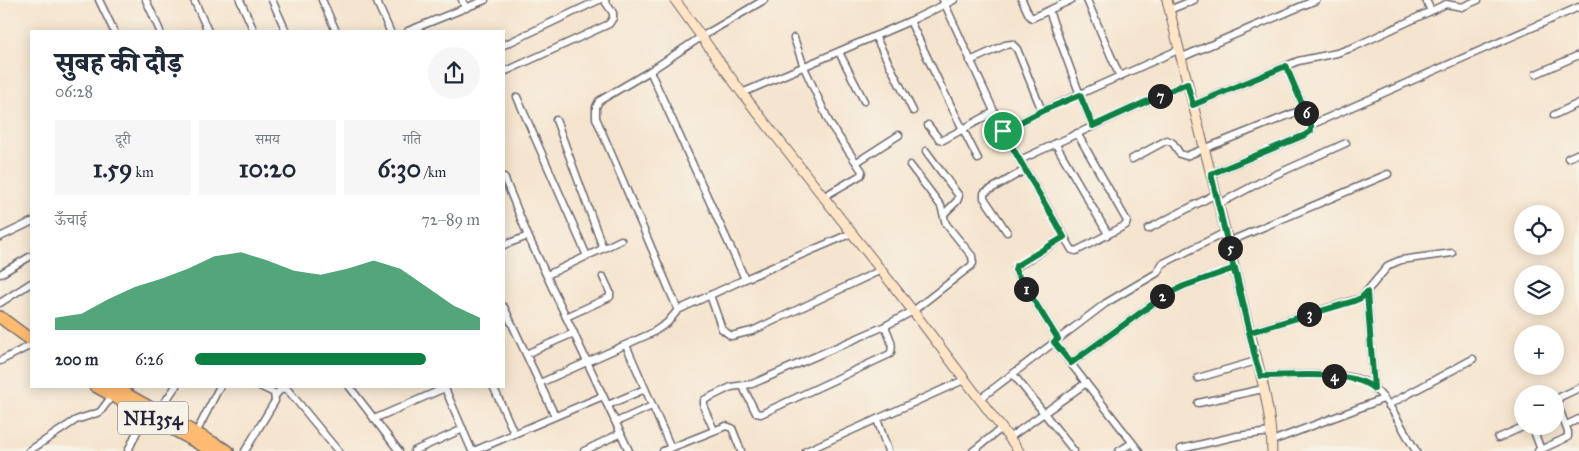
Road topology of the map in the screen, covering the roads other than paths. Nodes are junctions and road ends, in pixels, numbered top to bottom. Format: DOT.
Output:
graph roads {
  1 [pos="99,0"];
  2 [pos="146,0"];
  3 [pos="194,0"];
  4 [pos="240,0"];
  5 [pos="272,0"];
  6 [pos="322,0"];
  7 [pos="376,0"];
  8 [pos="462,0"];
  9 [pos="485,0"];
  10 [pos="598,0"];
  11 [pos="604,0"];
  12 [pos="674,0"];
  13 [pos="764,0"];
  14 [pos="954,0"];
  15 [pos="1022,0"];
  16 [pos="1087,0"];
  17 [pos="1167,0"];
  18 [pos="1194,0"];
  19 [pos="1316,0"];
  20 [pos="1426,0"];
  21 [pos="1478,0"];
  22 [pos="1067,1"];
  23 [pos="944,2"];
  24 [pos="1579,7"];
  25 [pos="466,8"];
  26 [pos="1169,10"];
  27 [pos="1048,11"];
  28 [pos="1431,11"];
  29 [pos="910,21"];
  30 [pos="114,30"];
  31 [pos="160,30"];
  32 [pos="208,30"];
  33 [pos="254,30"];
  34 [pos="286,30"];
  35 [pos="336,30"];
  36 [pos="390,30"];
  37 [pos="411,30"];
  38 [pos="875,36"];
  39 [pos="701,37"];
  40 [pos="794,38"];
  41 [pos="505,45"];
  42 [pos="839,52"];
  43 [pos="1179,54"];
  44 [pos="1579,55"];
  45 [pos="970,61"];
  46 [pos="1286,66"];
  47 [pos="804,67"];
  48 [pos="650,71"];
  49 [pos="505,72"];
  50 [pos="1536,74"];
  51 [pos="1120,77"];
  52 [pos="1187,83"];
  53 [pos="742,94"];
  54 [pos="1080,95"];
  55 [pos="517,97"];
  56 [pos="864,101"];
  57 [pos="1579,103"];
  58 [pos="1193,105"];
  59 [pos="1304,109"];
  60 [pos="913,111"];
  61 [pos="1042,111"];
  62 [pos="994,112"];
  63 [pos="1554,115"];
  64 [pos="556,120"];
  65 [pos="928,125"];
  66 [pos="1311,125"];
  67 [pos="1093,126"];
  68 [pos="962,128"];
  69 [pos="1003,131"];
  70 [pos="1077,133"];
  71 [pos="899,135"];
  72 [pos="1055,143"];
  73 [pos="1346,143"];
  74 [pos="1205,150"];
  75 [pos="926,151"];
  76 [pos="1579,153"];
  77 [pos="1132,158"];
  78 [pos="1568,158"];
  79 [pos="978,159"];
  80 [pos="1020,160"];
  81 [pos="857,162"];
  82 [pos="910,165"];
  83 [pos="1025,170"];
  84 [pos="1211,174"];
  85 [pos="1388,174"];
  86 [pos="505,179"];
  87 [pos="511,194"];
  88 [pos="1216,194"];
  89 [pos="505,197"];
  90 [pos="823,197"];
  91 [pos="1219,204"];
  92 [pos="944,214"];
  93 [pos="30,222"];
  94 [pos="1148,230"];
  95 [pos="1007,232"];
  96 [pos="852,233"];
  97 [pos="1108,234"];
  98 [pos="528,236"];
  99 [pos="0,237"];
  100 [pos="1064,237"];
  101 [pos="1227,237"];
  102 [pos="621,240"];
  103 [pos="505,245"];
  104 [pos="603,248"];
  105 [pos="1452,253"];
  106 [pos="587,256"];
  107 [pos="30,257"];
  108 [pos="1235,268"];
  109 [pos="881,270"];
  110 [pos="0,274"];
  111 [pos="546,275"];
  112 [pos="603,277"];
  113 [pos="745,279"];
  114 [pos="30,284"];
  115 [pos="1367,292"];
  116 [pos="710,295"];
  117 [pos="0,303"];
  118 [pos="505,309"];
  119 [pos="678,310"];
  120 [pos="913,311"];
  121 [pos="0,317"];
  122 [pos="566,317"];
  123 [pos="885,326"];
  124 [pos="1250,332"];
  125 [pos="574,333"];
  126 [pos="30,339"];
  127 [pos="1056,340"];
  128 [pos="626,345"];
  129 [pos="30,346"];
  130 [pos="526,354"];
  131 [pos="1473,359"];
  132 [pos="0,361"];
  133 [pos="587,361"];
  134 [pos="1256,361"];
  135 [pos="1071,363"];
  136 [pos="1013,374"];
  137 [pos="1261,376"];
  138 [pos="966,378"];
  139 [pos="1198,378"];
  140 [pos="540,383"];
  141 [pos="1086,383"];
  142 [pos="743,387"];
  143 [pos="175,388"];
  144 [pos="219,388"];
  145 [pos="263,388"];
  146 [pos="351,388"];
  147 [pos="443,388"];
  148 [pos="445,388"];
  149 [pos="494,388"];
  150 [pos="1579,388"];
  151 [pos="645,389"];
  152 [pos="1263,389"];
  153 [pos="1374,389"];
  154 [pos="112,391"];
  155 [pos="275,396"];
  156 [pos="603,396"];
  157 [pos="1564,396"];
  158 [pos="981,398"];
  159 [pos="1383,399"];
  160 [pos="1198,403"];
  161 [pos="608,405"];
  162 [pos="1388,405"];
  163 [pos="652,406"];
  164 [pos="158,412"];
  165 [pos="145,414"];
  166 [pos="1045,414"];
  167 [pos="555,416"];
  168 [pos="374,419"];
  169 [pos="877,419"];
  170 [pos="1579,419"];
  171 [pos="616,422"];
  172 [pos="1564,423"];
  173 [pos="1566,426"];
  174 [pos="1002,428"];
  175 [pos="463,429"];
  176 [pos="714,430"];
  177 [pos="1514,431"];
  178 [pos="514,433"];
  179 [pos="621,433"];
  180 [pos="1535,435"];
  181 [pos="194,437"];
  182 [pos="1010,438"];
  183 [pos="1498,438"];
  184 [pos="1272,441"];
  185 [pos="1132,443"];
  186 [pos="670,448"];
  187 [pos="1181,449"];
  188 [pos="1539,450"];
  189 [pos="29,451"];
  190 [pos="128,451"];
  191 [pos="212,451"];
  192 [pos="228,451"];
  193 [pos="246,451"];
  194 [pos="338,451"];
  195 [pos="399,451"];
  196 [pos="414,451"];
  197 [pos="473,451"];
  198 [pos="584,451"];
  199 [pos="629,451"];
  200 [pos="663,451"];
  201 [pos="741,451"];
  202 [pos="806,451"];
  203 [pos="888,451"];
  204 [pos="973,451"];
  205 [pos="1019,451"];
  206 [pos="1074,451"];
  207 [pos="1119,451"];
  208 [pos="1138,451"];
  209 [pos="1416,451"];
  1 -- 30 [label="street"];
  2 -- 31 [label="street"];
  3 -- 32 [label="street"];
  4 -- 33 [label="street"];
  5 -- 34 [label="street"];
  6 -- 35 [label="street"];
  7 -- 36 [label="street"];
  8 -- 25 [label="street"];
  9 -- 25 [label="street"];
  10 -- 41 [label="street"];
  11 -- 49 [label="street"];
  12 -- 39 [label="street"];
  13 -- 39 [label="street"];
  14 -- 23 [label="street"];
  15 -- 27 [label="street"];
  16 -- 51 [label="street"];
  17 -- 26 [label="street"];
  18 -- 26 [label="street"];
  19 -- 43 [label="street"];
  20 -- 28 [label="street"];
  21 -- 28 [label="street"];
  22 -- 27 [label="street"];
  23 -- 29 [label="street"];
  23 -- 45 [label="street"];
  24 -- 66 [label="street"];
  25 -- 37 [label="street"];
  26 -- 43 [label="street"];
  27 -- 54 [label="street"];
  28 -- 46 [label="street"];
  29 -- 38 [label="street"];
  29 -- 68 [label="street"];
  38 -- 42 [label="street"];
  38 -- 60 [label="street"];
  39 -- 48 [label="street"];
  39 -- 53 [label="street"];
  40 -- 47 [label="street"];
  42 -- 47 [label="street"];
  42 -- 56 [label="street"];
  43 -- 51 [label="street"];
  43 -- 52 [label="street"];
  44 -- 50 [label="street"];
  45 -- 61 [label="street"];
  45 -- 62 [label="street"];
  46 -- 58 [label="street"];
  46 -- 59 [label="street"];
  47 -- 53 [label="street"];
  47 -- 81 [label="street"];
  48 -- 113 [label="street"];
  48 -- 119 [label="street"];
  51 -- 54 [label="street"];
  52 -- 58 [label="street"];
  52 -- 67 [label="street"];
  53 -- 90 [label="street"];
  54 -- 61 [label="street"];
  54 -- 67 [label="street"];
  55 -- 106 [label="street"];
  57 -- 63 [label="street"];
  58 -- 74 [label="street"];
  59 -- 66 [label="street"];
  59 -- 74 [label="street"];
  61 -- 69 [label="street"];
  62 -- 68 [label="street"];
  62 -- 69 [label="street"];
  64 -- 104 [label="street"];
  65 -- 68 [label="street"];
  66 -- 84 [label="street"];
  67 -- 70 [label="street"];
  68 -- 79 [label="street"];
  69 -- 80 [label="street"];
  70 -- 72 [label="street"];
  70 -- 97 [label="street"];
  71 -- 81 [label="street"];
  72 -- 80 [label="street"];
  72 -- 97 [label="street"];
  73 -- 91 [label="street"];
  74 -- 77 [label="street"];
  74 -- 84 [label="street"];
  75 -- 92 [label="street"];
  76 -- 78 [label="street"];
  80 -- 83 [label="street"];
  81 -- 90 [label="street"];
  82 -- 92 [label="street"];
  83 -- 95 [label="street"];
  83 -- 100 [label="street"];
  84 -- 88 [label="street"];
  85 -- 101 [label="street"];
  86 -- 87 [label="street"];
  87 -- 89 [label="street"];
  87 -- 98 [label="street"];
  88 -- 91 [label="street"];
  88 -- 94 [label="street"];
  90 -- 96 [label="street"];
  91 -- 101 [label="street"];
  92 -- 120 [label="street"];
  93 -- 99 [label="street"];
  96 -- 109 [label="street"];
  96 -- 113 [label="street"];
  97 -- 100 [label="street"];
  98 -- 103 [label="street"];
  98 -- 111 [label="street"];
  100 -- 127 [label="street"];
  101 -- 108 [label="street"];
  101 -- 127 [label="street"];
  102 -- 104 [label="street"];
  104 -- 106 [label="street"];
  105 -- 115 [label="street"];
  106 -- 111 [label="street"];
  107 -- 110 [label="street"];
  108 -- 124 [label="street"];
  108 -- 135 [label="street"];
  109 -- 116 [label="street"];
  109 -- 120 [label="street"];
  111 -- 122 [label="street"];
  112 -- 122 [label="street"];
  113 -- 116 [label="street"];
  114 -- 117 [label="street"];
  115 -- 124 [label="street"];
  115 -- 153 [label="street"];
  116 -- 119 [label="street"];
  118 -- 130 [label="street"];
  119 -- 128 [label="street"];
  120 -- 123 [label="street"];
  120 -- 138 [label="street"];
  121 -- 126 [label="highway"];
  122 -- 125 [label="street"];
  123 -- 142 [label="street"];
  123 -- 142 [label="street"];
  124 -- 134 [label="street"];
  125 -- 130 [label="street"];
  125 -- 133 [label="street"];
  127 -- 135 [label="street"];
  127 -- 136 [label="street"];
  128 -- 133 [label="street"];
  128 -- 151 [label="street"];
  129 -- 132 [label="street"];
  130 -- 140 [label="street"];
  131 -- 162 [label="street"];
  133 -- 140 [label="street"];
  133 -- 156 [label="street"];
  134 -- 137 [label="street"];
  134 -- 139 [label="street"];
  135 -- 141 [label="street"];
  136 -- 158 [label="street"];
  136 -- 166 [label="street"];
  137 -- 152 [label="street"];
  137 -- 153 [label="street"];
  138 -- 158 [label="street"];
  138 -- 169 [label="street"];
  140 -- 167 [label="street"];
  141 -- 166 [label="street"];
  141 -- 185 [label="street"];
  142 -- 176 [label="street"];
  143 -- 164 [label="street"];
  144 -- 181 [label="street"];
  145 -- 155 [label="street"];
  146 -- 168 [label="street"];
  147 -- 168 [label="street"];
  148 -- 175 [label="street"];
  149 -- 178 [label="street"];
  150 -- 157 [label="street"];
  151 -- 161 [label="street"];
  151 -- 163 [label="street"];
  152 -- 160 [label="street"];
  152 -- 184 [label="street"];
  153 -- 159 [label="street"];
  154 -- 164 [label="highway, NH354"];
  154 -- 165 [label="highway, NH354"];
  154 -- 189 [label="street"];
  155 -- 193 [label="street"];
  155 -- 194 [label="street"];
  156 -- 161 [label="street"];
  156 -- 167 [label="street"];
  158 -- 174 [label="street"];
  159 -- 162 [label="street"];
  159 -- 184 [label="street"];
  161 -- 171 [label="street"];
  162 -- 209 [label="street"];
  163 -- 171 [label="street"];
  163 -- 186 [label="street"];
  164 -- 181 [label="highway, NH354"];
  165 -- 181 [label="highway, NH354"];
  165 -- 190 [label="street"];
  166 -- 182 [label="street"];
  166 -- 206 [label="street"];
  167 -- 178 [label="street"];
  168 -- 195 [label="street"];
  169 -- 202 [label="street"];
  169 -- 203 [label="street"];
  170 -- 173 [label="street"];
  171 -- 179 [label="street"];
  172 -- 173 [label="street"];
  173 -- 188 [label="street"];
  174 -- 182 [label="street"];
  174 -- 204 [label="street"];
  175 -- 196 [label="street"];
  175 -- 197 [label="street"];
  176 -- 186 [label="street"];
  176 -- 201 [label="street"];
  177 -- 183 [label="street"];
  178 -- 197 [label="street"];
  179 -- 198 [label="street"];
  179 -- 199 [label="street"];
  180 -- 188 [label="street"];
  181 -- 191 [label="highway, NH354"];
  181 -- 192 [label="highway, NH354"];
  182 -- 205 [label="street"];
  184 -- 187 [label="street"];
  185 -- 207 [label="street"];
  185 -- 208 [label="street"];
  186 -- 200 [label="street"];
}
